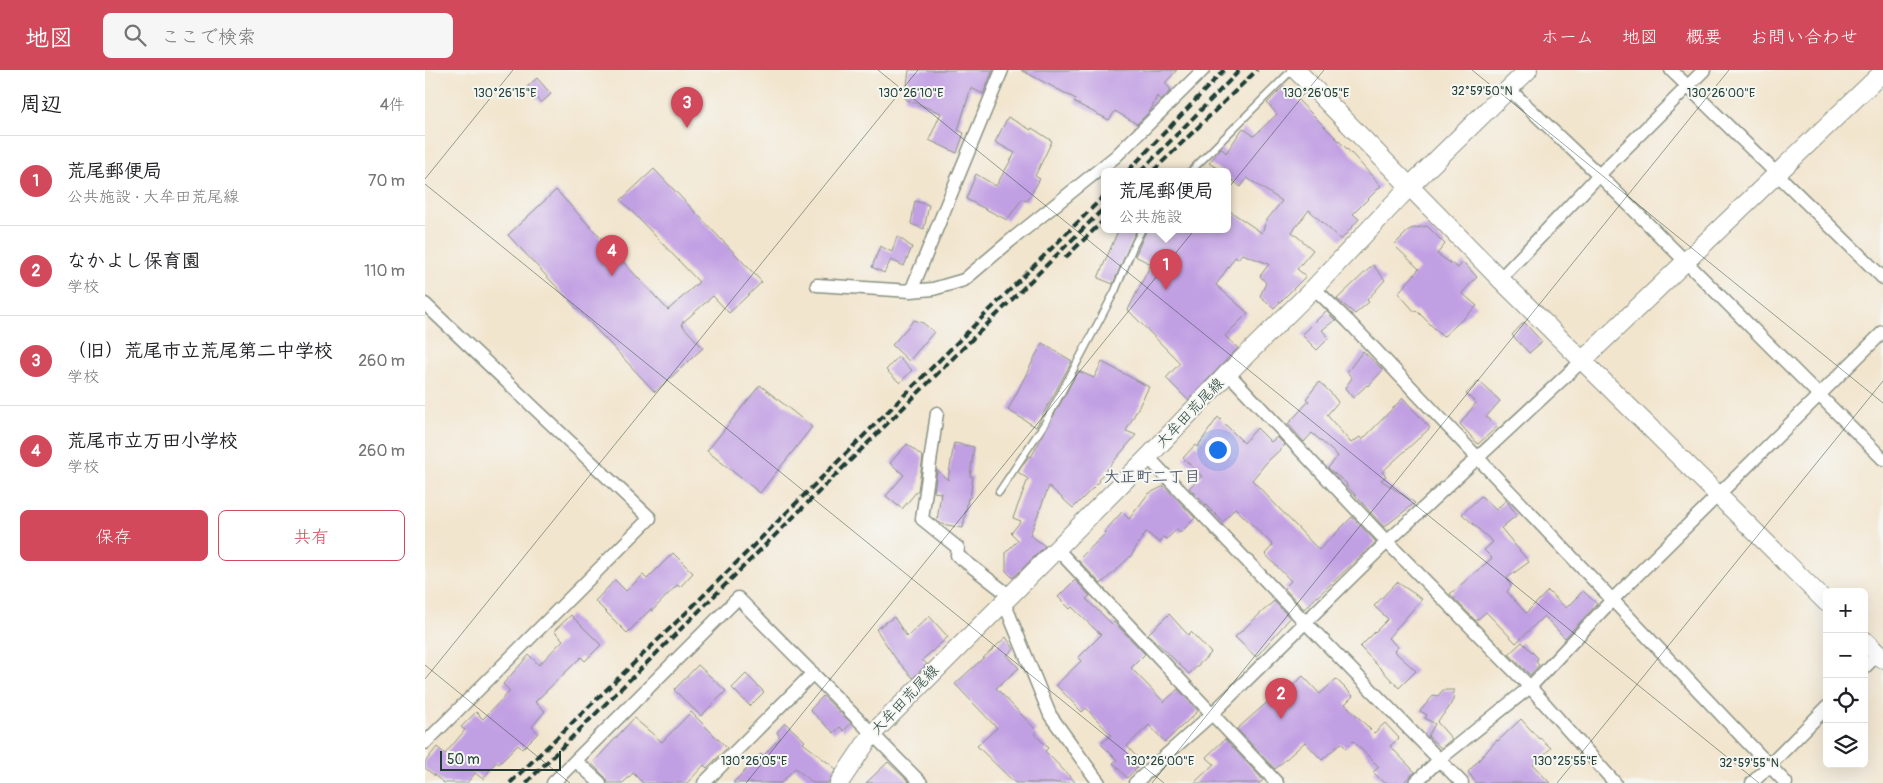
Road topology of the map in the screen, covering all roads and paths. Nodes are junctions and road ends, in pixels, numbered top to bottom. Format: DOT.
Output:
graph roads {
  1 [pos="1002,70"];
  2 [pos="1203,70"];
  3 [pos="1292,70"];
  4 [pos="1296,70"];
  5 [pos="1528,70"];
  6 [pos="1671,70"];
  7 [pos="1704,70"];
  8 [pos="1878,76"];
  9 [pos="1689,86"];
  10 [pos="1509,89"];
  11 [pos="1101,168"];
  12 [pos="1101,168"];
  13 [pos="1194,168"];
  14 [pos="1777,173"];
  15 [pos="1599,175"];
  16 [pos="1409,187"];
  17 [pos="1140,233"];
  18 [pos="1686,261"];
  19 [pos="1883,278"];
  20 [pos="1500,279"];
  21 [pos="817,285"];
  22 [pos="1314,288"];
  23 [pos="911,291"];
  24 [pos="425,304"];
  25 [pos="1883,332"];
  26 [pos="1583,360"];
  27 [pos="1228,373"];
  28 [pos="1819,395"];
  29 [pos="937,413"];
  30 [pos="1148,457"];
  31 [pos="1478,458"];
  32 [pos="1883,460"];
  33 [pos="999,492"];
  34 [pos="1719,494"];
  35 [pos="1387,542"];
  36 [pos="1057,549"];
  37 [pos="1823,598"];
  38 [pos="1007,599"];
  39 [pos="1612,600"];
  40 [pos="1305,622"];
  41 [pos="1868,644"];
  42 [pos="1880,656"];
  43 [pos="1868,665"];
  44 [pos="813,673"];
  45 [pos="1529,686"];
  46 [pos="1823,711"];
  47 [pos="1212,714"];
  48 [pos="871,734"];
  49 [pos="425,743"];
  50 [pos="1440,759"];
  51 [pos="575,760"];
  52 [pos="1770,766"];
  53 [pos="553,783"];
  54 [pos="601,783"];
  55 [pos="704,783"];
  56 [pos="839,783"];
  57 [pos="921,783"];
  58 [pos="1099,783"];
  59 [pos="1135,783"];
  60 [pos="1277,783"];
  61 [pos="1415,783"];
  62 [pos="1462,783"];
  63 [pos="1615,783"];
  64 [pos="1752,783"];
  65 [pos="1786,783"];
  1 -- 23 [label="street"];
  2 -- 12 [label="street"];
  3 -- 13 [label="lane"];
  4 -- 16 [label="street"];
  5 -- 10 [label="street, 大牟田荒尾線"];
  6 -- 9 [label="street"];
  7 -- 9 [label="street"];
  8 -- 14 [label="street"];
  9 -- 14 [label="street"];
  9 -- 15 [label="street"];
  10 -- 15 [label="street"];
  10 -- 16 [label="street, 大牟田荒尾線"];
  11 -- 23 [label="street"];
  14 -- 18 [label="street"];
  14 -- 19 [label="street"];
  15 -- 18 [label="street"];
  15 -- 20 [label="street"];
  16 -- 20 [label="street"];
  16 -- 22 [label="street, 大牟田荒尾線"];
  17 -- 33 [label="lane"];
  18 -- 26 [label="street"];
  18 -- 28 [label="street"];
  20 -- 26 [label="street"];
  21 -- 23 [label="street"];
  22 -- 27 [label="street, 大牟田荒尾線"];
  22 -- 31 [label="street"];
  24 -- 49 [label="street"];
  25 -- 28 [label="street"];
  26 -- 31 [label="street"];
  26 -- 34 [label="street"];
  27 -- 30 [label="street, 大牟田荒尾線"];
  27 -- 35 [label="street"];
  28 -- 32 [label="street"];
  28 -- 34 [label="street"];
  29 -- 38 [label="street"];
  30 -- 36 [label="street, 大牟田荒尾線"];
  30 -- 40 [label="street"];
  31 -- 35 [label="street"];
  31 -- 39 [label="street"];
  34 -- 37 [label="street"];
  34 -- 39 [label="street"];
  35 -- 40 [label="street"];
  35 -- 45 [label="street"];
  36 -- 38 [label="street, 大牟田荒尾線"];
  36 -- 47 [label="street"];
  38 -- 48 [label="street, 大牟田荒尾線"];
  38 -- 58 [label="street"];
  39 -- 45 [label="street"];
  39 -- 52 [label="street"];
  40 -- 47 [label="street"];
  40 -- 50 [label="street"];
  41 -- 42 [label="street"];
  42 -- 43 [label="street"];
  44 -- 48 [label="street"];
  44 -- 51 [label="street"];
  44 -- 55 [label="street"];
  45 -- 50 [label="street"];
  45 -- 63 [label="street"];
  46 -- 52 [label="street"];
  47 -- 59 [label="street"];
  47 -- 60 [label="street"];
  48 -- 56 [label="street, 大牟田荒尾線"];
  48 -- 57 [label="street"];
  50 -- 61 [label="street"];
  50 -- 62 [label="street"];
  51 -- 53 [label="street"];
  51 -- 54 [label="street"];
  52 -- 64 [label="street"];
  52 -- 65 [label="street"];
}
